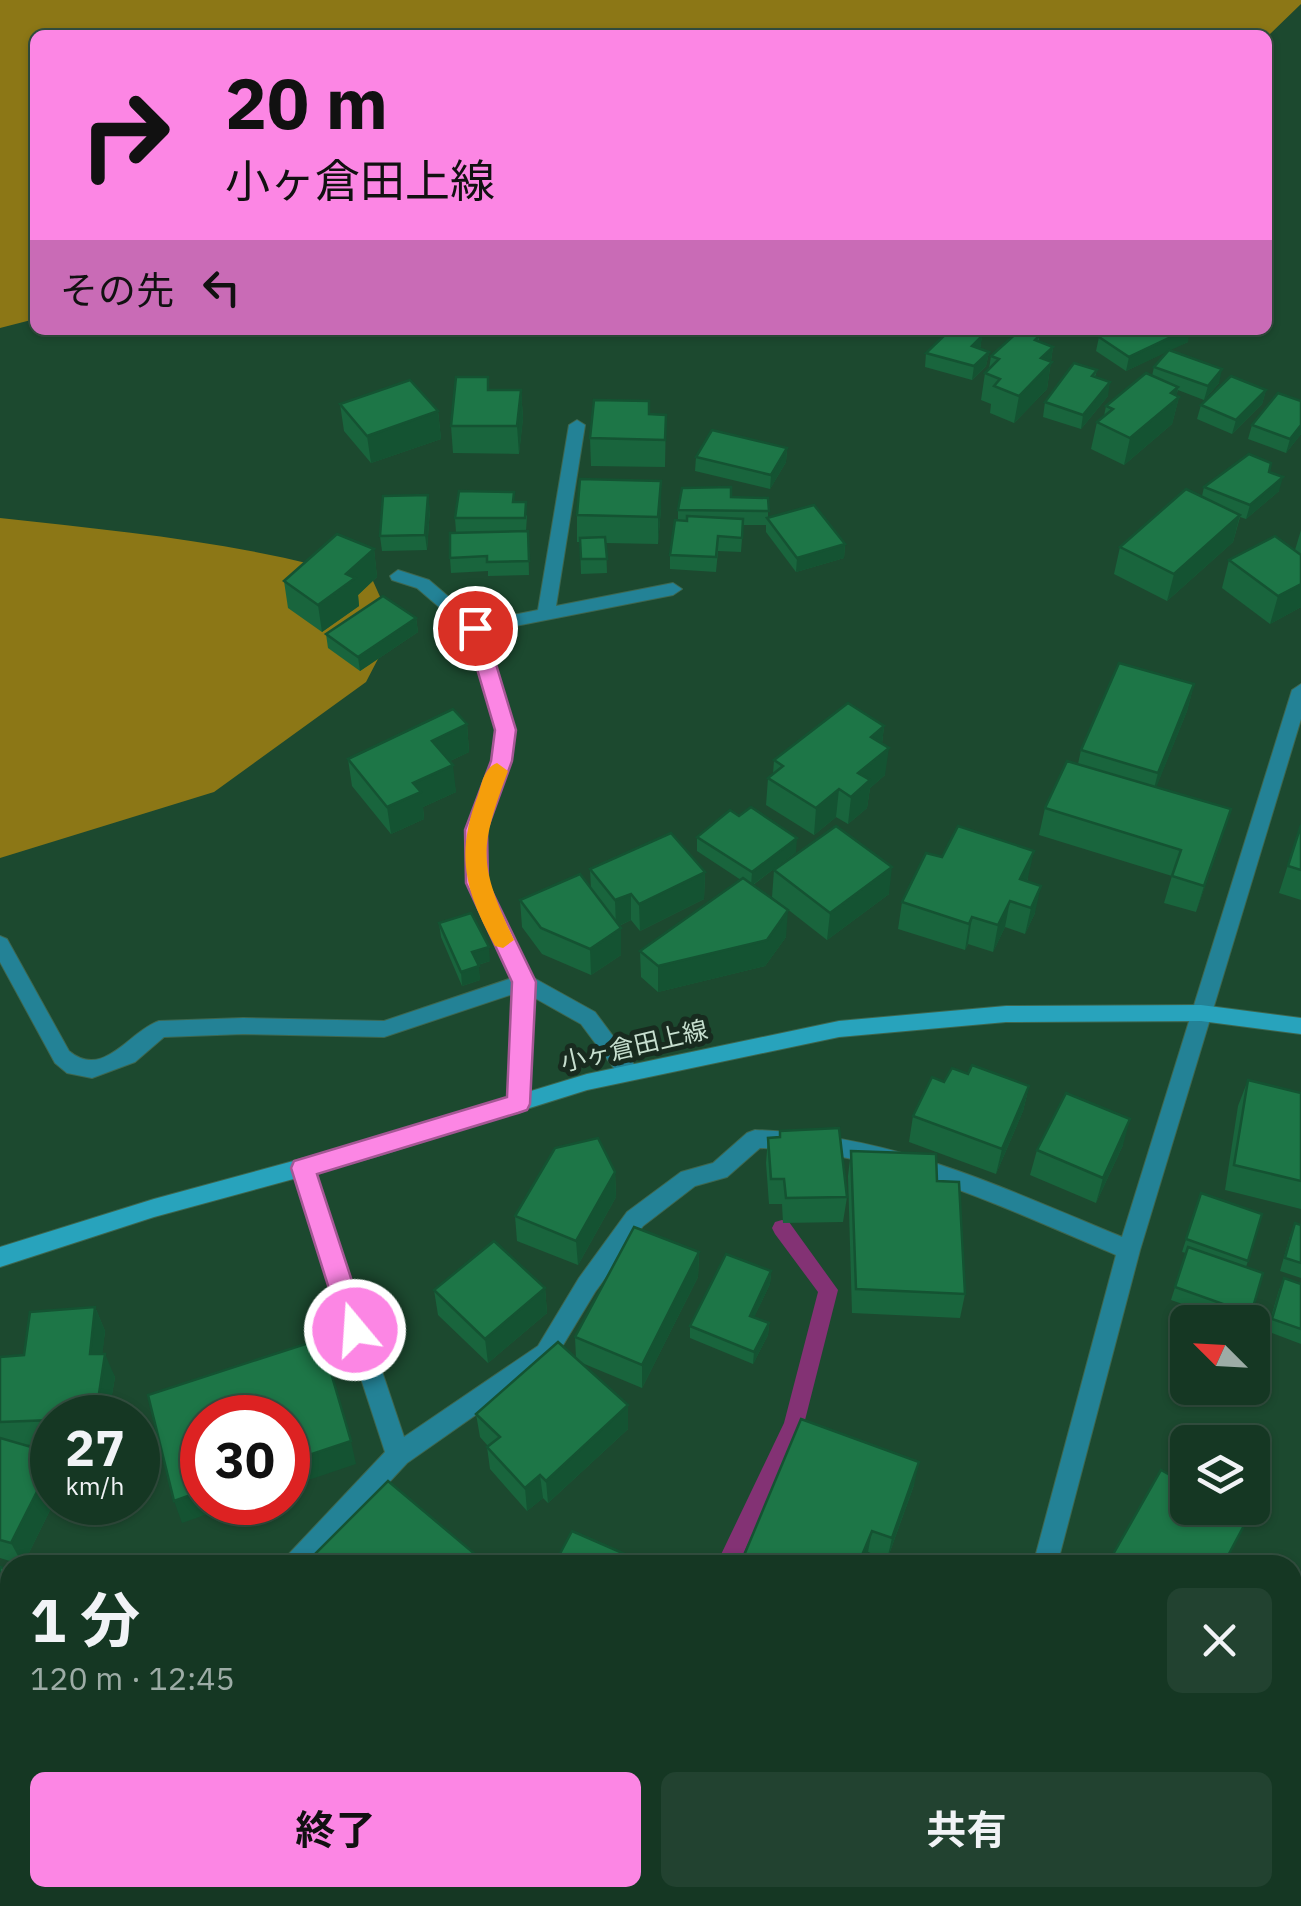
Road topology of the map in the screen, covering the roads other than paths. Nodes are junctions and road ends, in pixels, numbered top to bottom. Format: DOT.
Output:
graph roads {
  1 [pos="578,425"];
  2 [pos="398,576"];
  3 [pos="673,589"];
  4 [pos="546,614"];
  5 [pos="475,628"];
  6 [pos="1301,690"];
  7 [pos="0,944"];
  8 [pos="524,982"];
  9 [pos="1201,1013"];
  10 [pos="1301,1026"];
  11 [pos="629,1073"];
  12 [pos="518,1104"];
  13 [pos="303,1168"];
  14 [pos="1129,1250"];
  15 [pos="0,1257"];
  16 [pos="398,1455"];
  17 [pos="304,1555"];
  18 [pos="1048,1555"];
  1 -- 4 [label="street"];
  2 -- 5 [label="street"];
  3 -- 4 [label="street"];
  4 -- 5 [label="street"];
  5 -- 8 [label="street"];
  6 -- 9 [label="street"];
  7 -- 8 [label="street"];
  8 -- 11 [label="street"];
  8 -- 12 [label="street"];
  9 -- 10 [label="main road, 小ヶ倉田上線"];
  9 -- 11 [label="main road, 小ヶ倉田上線"];
  9 -- 14 [label="street"];
  11 -- 12 [label="main road, 小ヶ倉田上線"];
  12 -- 13 [label="main road, 小ヶ倉田上線"];
  13 -- 15 [label="main road, 小ヶ倉田上線"];
  13 -- 16 [label="street"];
  14 -- 16 [label="street"];
  14 -- 18 [label="street"];
  16 -- 17 [label="street"];
}
